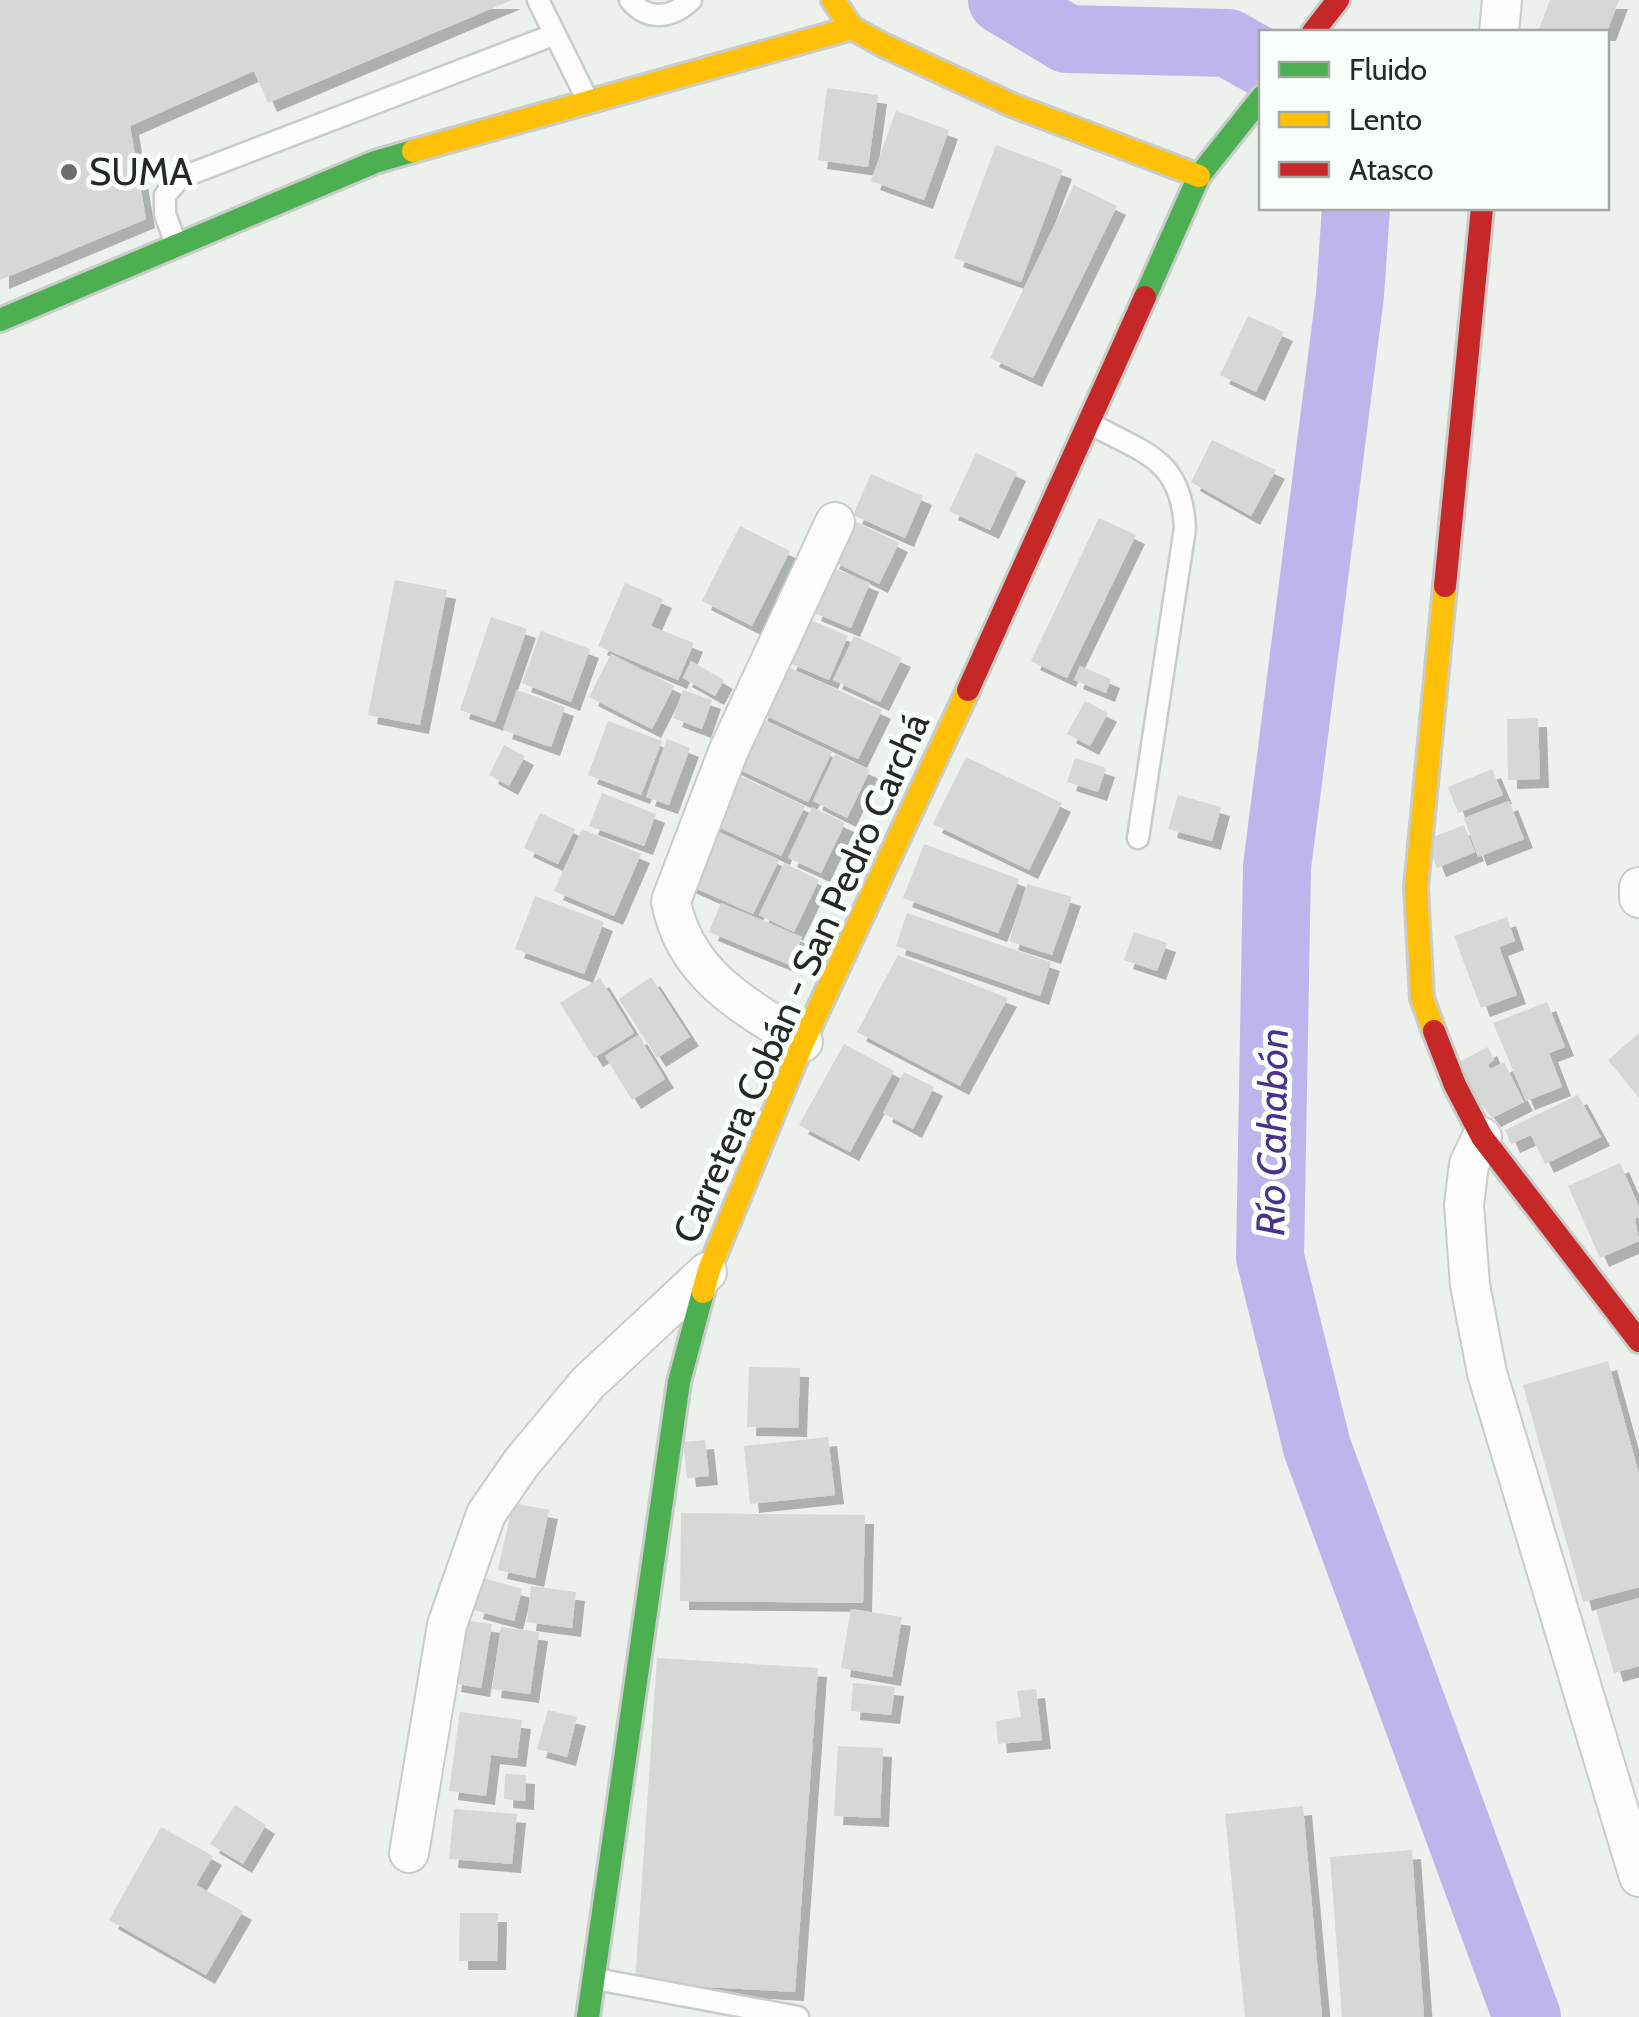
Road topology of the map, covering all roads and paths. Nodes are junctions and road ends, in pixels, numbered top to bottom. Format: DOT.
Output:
graph roads {
  1 [pos="538,0"];
  2 [pos="630,0"];
  3 [pos="691,0"];
  4 [pos="833,0"];
  5 [pos="1338,0"];
  6 [pos="1502,0"];
  7 [pos="852,28"];
  8 [pos="1315,30"];
  9 [pos="1499,30"];
  10 [pos="553,35"];
  11 [pos="1259,100"];
  12 [pos="589,102"];
  13 [pos="1199,176"];
  14 [pos="1482,210"];
  15 [pos="176,246"];
  16 [pos="0,320"];
  17 [pos="1089,423"];
  18 [pos="835,522"];
  19 [pos="1138,838"];
  20 [pos="1639,888"];
  21 [pos="1639,898"];
  22 [pos="804,1042"];
  23 [pos="1482,1136"];
  24 [pos="708,1270"];
  25 [pos="1639,1342"];
  26 [pos="409,1853"];
  27 [pos="1639,1877"];
  28 [pos="594,1979"];
  29 [pos="588,2017"];
  30 [pos="798,2017"];
  1 -- 10 [label="lane"];
  2 -- 3 [label="lane"];
  4 -- 7 [label="main road"];
  5 -- 8 [label="main road"];
  6 -- 9 [label="street"];
  7 -- 12 [label="main road"];
  7 -- 13 [label="main road"];
  10 -- 12 [label="lane"];
  10 -- 15 [label="lane"];
  11 -- 13 [label="main road, Carretera Cobán - San Pedro Carchá"];
  12 -- 15 [label="main road"];
  13 -- 17 [label="main road, Carretera Cobán - San Pedro Carchá"];
  14 -- 23 [label="main road"];
  15 -- 16 [label="main road"];
  17 -- 19 [label="lane"];
  17 -- 22 [label="main road, Carretera Cobán - San Pedro Carchá"];
  18 -- 22 [label="street"];
  20 -- 21 [label="street"];
  22 -- 24 [label="main road, Carretera Cobán - San Pedro Carchá"];
  23 -- 25 [label="main road"];
  23 -- 27 [label="street"];
  24 -- 26 [label="street"];
  24 -- 28 [label="main road, Carretera Cobán - San Pedro Carchá"];
  28 -- 29 [label="main road, Carretera Cobán - San Pedro Carchá"];
  28 -- 30 [label="lane"];
}
